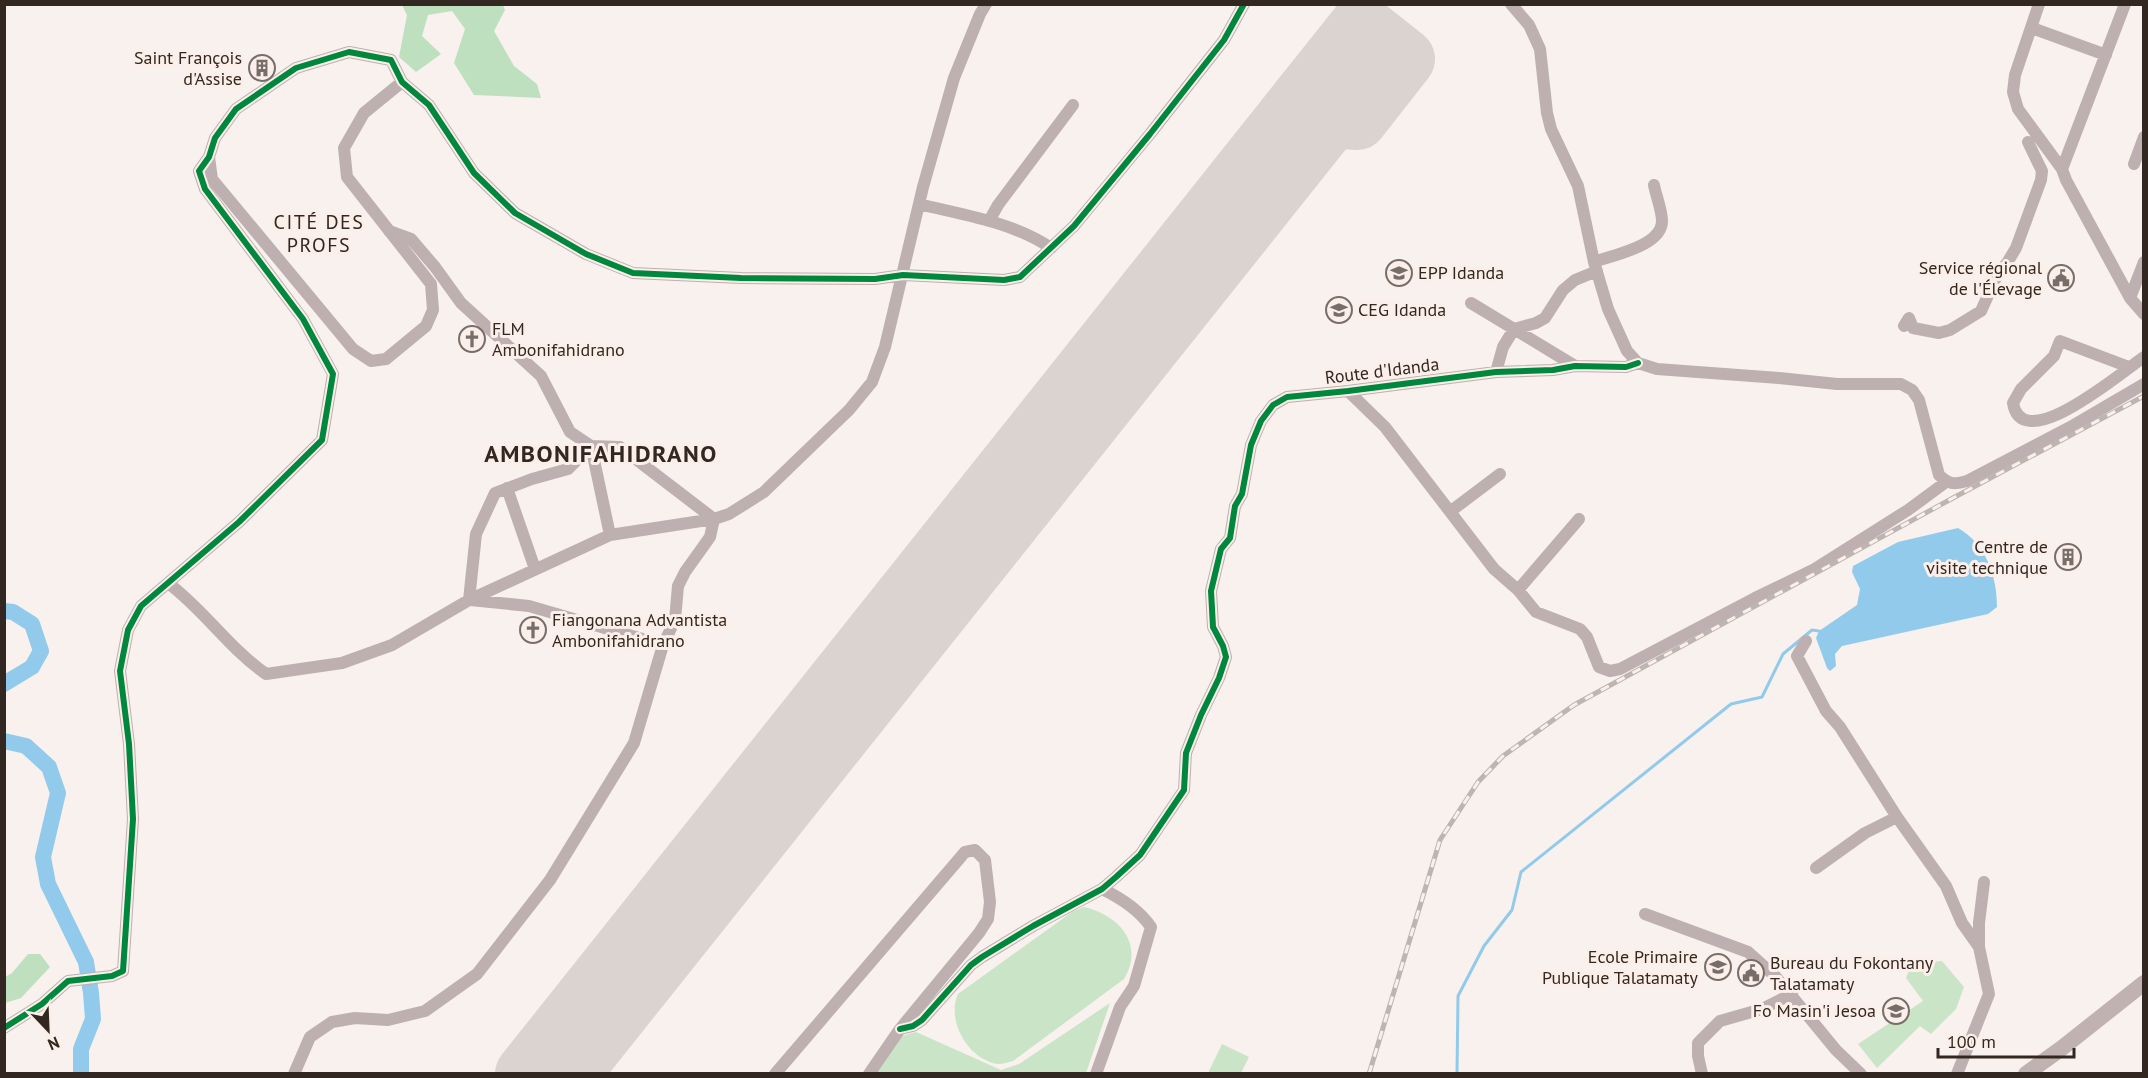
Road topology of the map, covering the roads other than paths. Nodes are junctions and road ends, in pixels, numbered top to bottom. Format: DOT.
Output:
graph roads {
  1 [pos="986,4"];
  2 [pos="1244,4"];
  3 [pos="1510,4"];
  4 [pos="2039,4"];
  5 [pos="2126,4"];
  6 [pos="2032,28"];
  7 [pos="2106,55"];
  8 [pos="402,82"];
  9 [pos="1073,105"];
  10 [pos="2144,137"];
  11 [pos="2028,142"];
  12 [pos="209,157"];
  13 [pos="2134,164"];
  14 [pos="2062,169"];
  15 [pos="1654,185"];
  16 [pos="919,204"];
  17 [pos="989,221"];
  18 [pos="387,231"];
  19 [pos="1051,248"];
  20 [pos="2144,262"];
  21 [pos="1595,266"];
  22 [pos="903,275"];
  23 [pos="2130,298"];
  24 [pos="1471,303"];
  25 [pos="2144,314"];
  26 [pos="1904,326"];
  27 [pos="1514,329"];
  28 [pos="2144,357"];
  29 [pos="1638,363"];
  30 [pos="1575,366"];
  31 [pos="2128,367"];
  32 [pos="1496,372"];
  33 [pos="2144,384"];
  34 [pos="1348,392"];
  35 [pos="591,446"];
  36 [pos="1500,474"];
  37 [pos="1946,482"];
  38 [pos="507,488"];
  39 [pos="1451,511"];
  40 [pos="714,519"];
  41 [pos="1579,519"];
  42 [pos="610,535"];
  43 [pos="535,569"];
  44 [pos="168,583"];
  45 [pos="1518,590"];
  46 [pos="469,600"];
  47 [pos="1806,641"];
  48 [pos="663,645"];
  49 [pos="1897,817"];
  50 [pos="1816,868"];
  51 [pos="1984,882"];
  52 [pos="1102,889"];
  53 [pos="1645,914"];
  54 [pos="1979,947"];
  55 [pos="2144,983"];
  56 [pos="1792,994"];
  57 [pos="4,1028"];
  58 [pos="900,1029"];
  59 [pos="1858,1071"];
  60 [pos="294,1074"];
  61 [pos="775,1074"];
  62 [pos="869,1074"];
  63 [pos="1096,1074"];
  64 [pos="1702,1074"];
  65 [pos="1957,1074"];
  66 [pos="2026,1074"];
  1 -- 16 [label="street"];
  2 -- 19 [label="street"];
  3 -- 21 [label="street"];
  4 -- 6 [label="street"];
  5 -- 7 [label="street"];
  6 -- 7 [label="street"];
  6 -- 14 [label="street"];
  7 -- 14 [label="street"];
  8 -- 12 [label="street"];
  8 -- 18 [label="street"];
  8 -- 22 [label="street"];
  9 -- 17 [label="street"];
  10 -- 13 [label="street"];
  11 -- 26 [label="street"];
  12 -- 18 [label="street"];
  12 -- 44 [label="street"];
  14 -- 23 [label="street"];
  15 -- 21 [label="street"];
  16 -- 17 [label="street"];
  16 -- 22 [label="street"];
  17 -- 19 [label="street"];
  18 -- 35 [label="street"];
  19 -- 22 [label="street"];
  20 -- 23 [label="street"];
  21 -- 27 [label="street"];
  21 -- 29 [label="street"];
  22 -- 40 [label="street"];
  23 -- 25 [label="street"];
  24 -- 27 [label="street"];
  27 -- 30 [label="street"];
  27 -- 32 [label="street"];
  28 -- 31 [label="street"];
  29 -- 30 [label="street, Route d'Idanda"];
  29 -- 37 [label="street"];
  30 -- 32 [label="street, Route d'Idanda"];
  31 -- 31 [label="street"];
  32 -- 34 [label="street, Route d'Idanda"];
  33 -- 37 [label="street"];
  34 -- 39 [label="street"];
  34 -- 52 [label="street, Route d'Idanda"];
  35 -- 38 [label="street"];
  35 -- 40 [label="street"];
  35 -- 42 [label="street"];
  36 -- 39 [label="street"];
  37 -- 45 [label="street"];
  38 -- 43 [label="street"];
  38 -- 46 [label="street"];
  39 -- 45 [label="street"];
  40 -- 42 [label="street"];
  40 -- 48 [label="street"];
  41 -- 45 [label="street"];
  42 -- 43 [label="street"];
  43 -- 46 [label="street"];
  44 -- 46 [label="street"];
  44 -- 57 [label="street"];
  46 -- 48 [label="street"];
  47 -- 49 [label="street"];
  48 -- 60 [label="street"];
  49 -- 50 [label="street"];
  49 -- 54 [label="street"];
  51 -- 54 [label="street"];
  52 -- 58 [label="street, Route d'Idanda"];
  52 -- 63 [label="street"];
  53 -- 56 [label="street"];
  54 -- 65 [label="street"];
  55 -- 66 [label="main road"];
  56 -- 59 [label="street"];
  56 -- 64 [label="street"];
  58 -- 61 [label="street"];
  58 -- 62 [label="street"];
}
